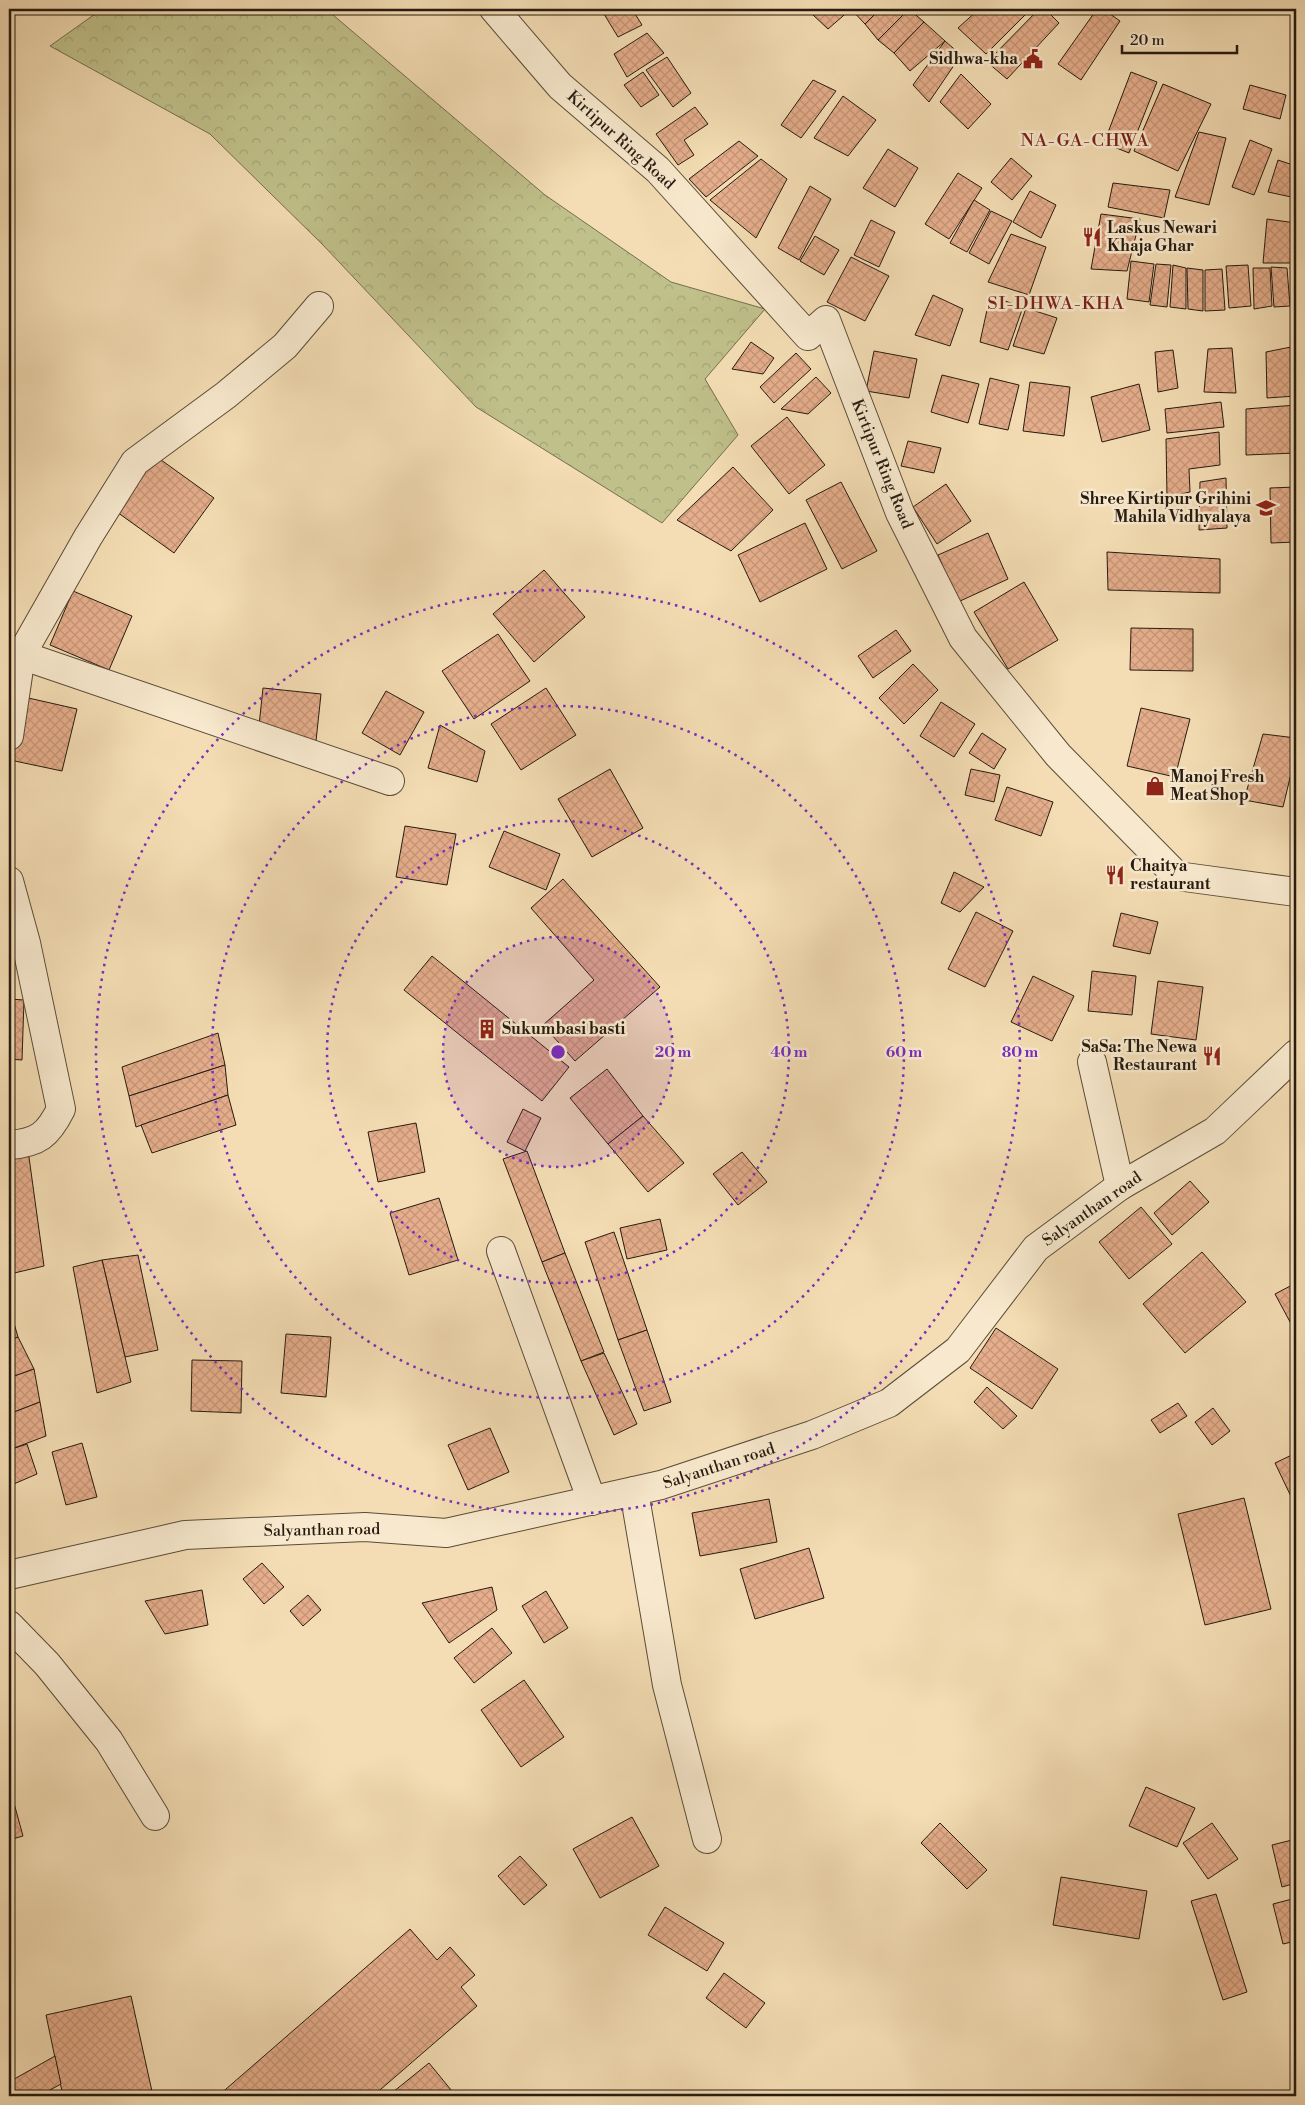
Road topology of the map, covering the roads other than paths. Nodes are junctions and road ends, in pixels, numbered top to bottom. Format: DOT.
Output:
graph roads {
  1 [pos="494,9"];
  2 [pos="319,306"];
  3 [pos="21,656"];
  4 [pos="9,736"];
  5 [pos="390,781"];
  6 [pos="9,881"];
  7 [pos="1296,892"];
  8 [pos="1296,1054"];
  9 [pos="1092,1062"];
  10 [pos="9,1145"];
  11 [pos="1120,1186"];
  12 [pos="501,1251"];
  13 [pos="634,1492"];
  14 [pos="592,1501"];
  15 [pos="9,1574"];
  16 [pos="9,1625"];
  17 [pos="155,1816"];
  18 [pos="707,1839"];
  1 -- 7 [label="street, Kirtipur Ring Road"];
  2 -- 3 [label="street"];
  3 -- 4 [label="street"];
  3 -- 5 [label="street"];
  6 -- 10 [label="street"];
  8 -- 11 [label="street, Salyanthan road"];
  9 -- 11 [label="street"];
  11 -- 13 [label="street, Salyanthan road"];
  12 -- 14 [label="street"];
  13 -- 14 [label="street, Salyanthan road"];
  13 -- 18 [label="street"];
  14 -- 15 [label="street, Salyanthan road"];
  16 -- 17 [label="street"];
}
